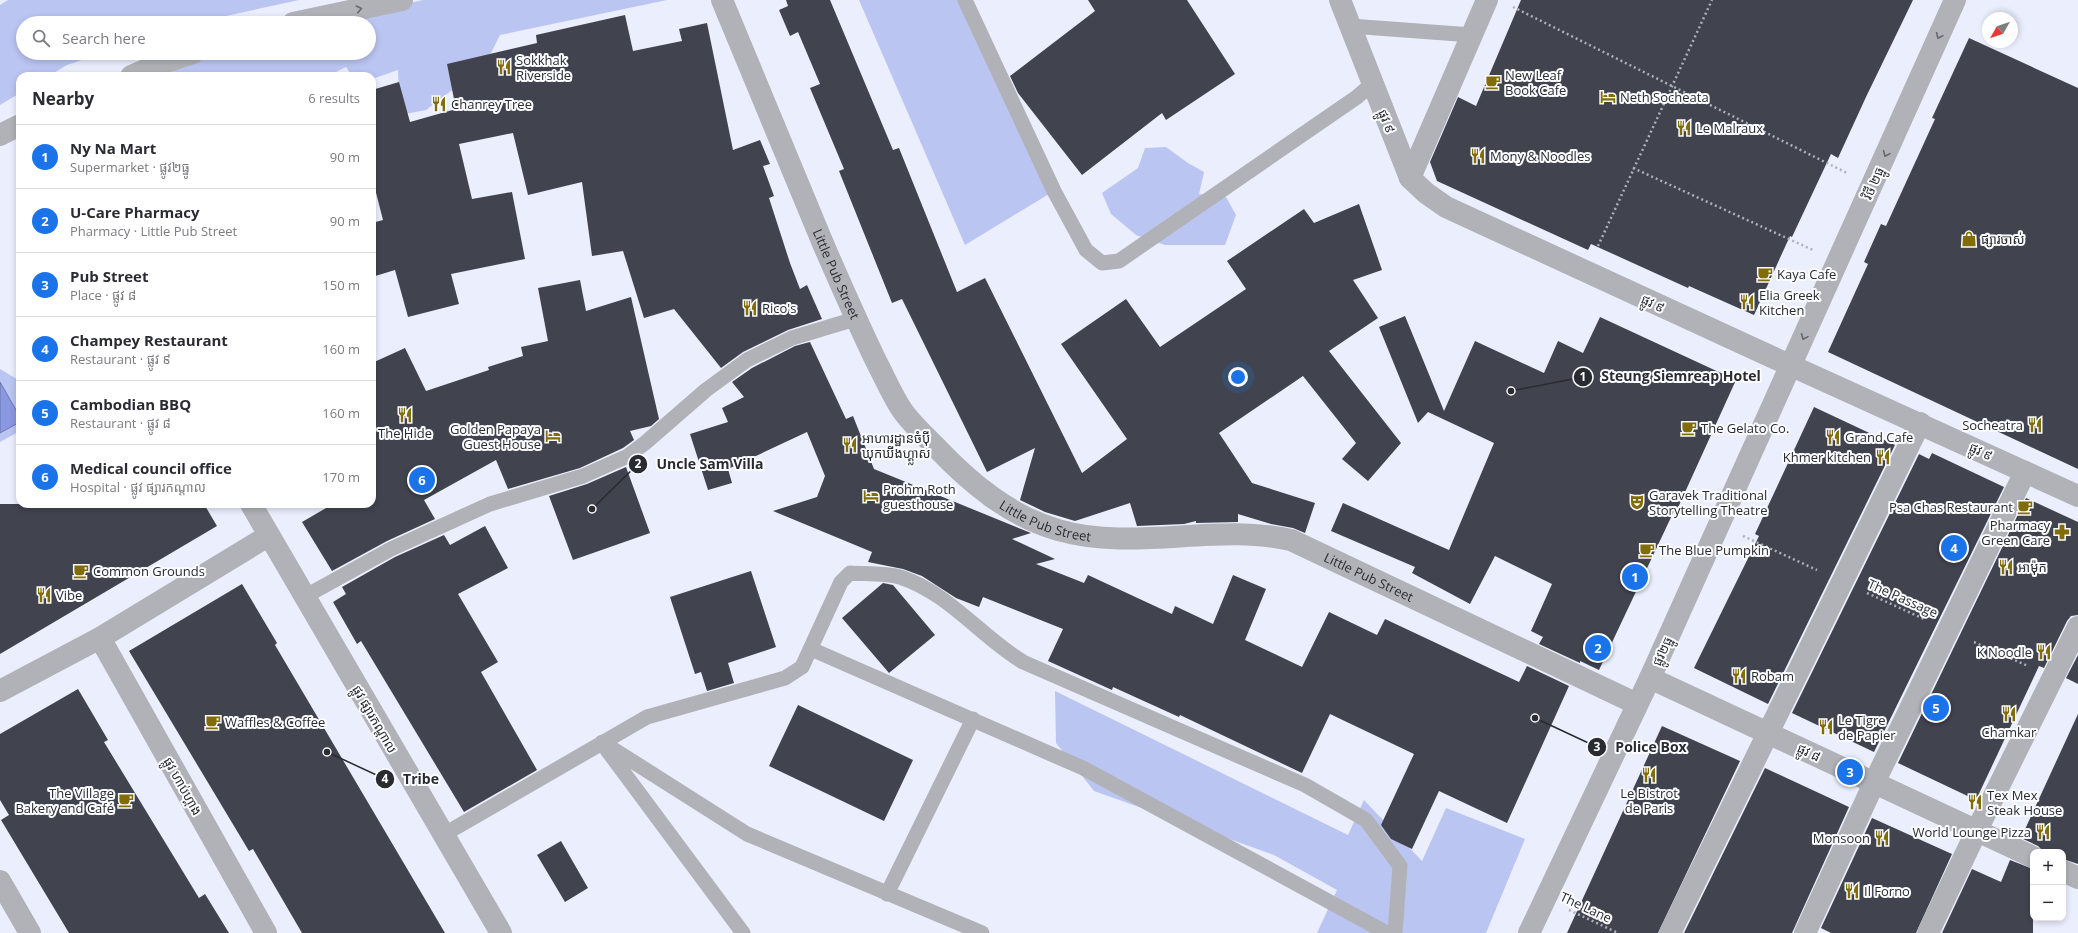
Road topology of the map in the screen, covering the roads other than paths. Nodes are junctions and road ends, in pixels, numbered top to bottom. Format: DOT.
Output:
graph roads {
  1 [pos="402,0"];
  2 [pos="722,0"];
  3 [pos="965,0"];
  4 [pos="1340,0"];
  5 [pos="1488,0"];
  6 [pos="1955,0"];
  7 [pos="326,16"];
  8 [pos="1350,26"];
  9 [pos="1472,35"];
  10 [pos="178,60"];
  11 [pos="156,70"];
  12 [pos="1372,84"];
  13 [pos="16,127"];
  14 [pos="0,135"];
  15 [pos="1410,178"];
  16 [pos="855,319"];
  17 [pos="1790,366"];
  18 [pos="1920,422"];
  19 [pos="2025,472"];
  20 [pos="2078,496"];
  21 [pos="253,508"];
  22 [pos="268,536"];
  23 [pos="304,597"];
  24 [pos="2078,627"];
  25 [pos="100,638"];
  26 [pos="811,649"];
  27 [pos="1650,678"];
  28 [pos="0,691"];
  29 [pos="1637,704"];
  30 [pos="973,719"];
  31 [pos="1768,733"];
  32 [pos="602,742"];
  33 [pos="1874,783"];
  34 [pos="1977,830"];
  35 [pos="443,835"];
  36 [pos="2030,856"];
  37 [pos="2066,872"];
  38 [pos="2078,878"];
  39 [pos="0,881"];
  40 [pos="887,894"];
  41 [pos="30,933"];
  42 [pos="266,933"];
  43 [pos="501,933"];
  44 [pos="742,933"];
  45 [pos="982,933"];
  46 [pos="1387,933"];
  47 [pos="1395,933"];
  48 [pos="1529,933"];
  49 [pos="1670,933"];
  50 [pos="1805,933"];
  51 [pos="1928,933"];
  7 -- 1 [label="street, one-way"];
  2 -- 16 [label="street, Little Pub Street"];
  3 -- 12 [label="lane"];
  4 -- 8 [label="street, ផ្លូវ ៩"];
  5 -- 9 [label="street"];
  6 -- 17 [label="street, វិថី ២ធ្នូ, one-way"];
  8 -- 9 [label="lane"];
  8 -- 12 [label="street, ផ្លូវ ៩"];
  9 -- 15 [label="street"];
  10 -- 11 [label="street"];
  12 -- 15 [label="street, ផ្លូវ ៩"];
  13 -- 14 [label="street"];
  15 -- 17 [label="street, ផ្លូវ ៩"];
  16 -- 23 [label="lane"];
  16 -- 29 [label="street, Little Pub Street"];
  17 -- 18 [label="street, ផ្លូវ ៩"];
  17 -- 27 [label="street, ផ្លូវ២ធ្នូ"];
  18 -- 19 [label="street, ផ្លូវ ៩"];
  18 -- 31 [label="street"];
  19 -- 20 [label="street, ផ្លូវ ៩"];
  19 -- 33 [label="street"];
  21 -- 22 [label="street, ផ្លូវ ផ្សារកណ្តាល"];
  22 -- 23 [label="street, ផ្លូវ ផ្សារកណ្តាល"];
  22 -- 25 [label="street"];
  23 -- 35 [label="street, ផ្លូវ ផ្សារកណ្តាល"];
  24 -- 34 [label="street"];
  25 -- 28 [label="street"];
  25 -- 42 [label="street, ផ្លូវ ហាប់ហ្គាង"];
  26 -- 30 [label="lane"];
  26 -- 32 [label="lane"];
  26 -- 47 [label="lane"];
  27 -- 29 [label="street, ផ្លូវ២ធ្នូ"];
  27 -- 31 [label="street, ផ្លូវ ៨"];
  29 -- 48 [label="street, ផ្លូវ២ធ្នូ"];
  30 -- 40 [label="lane"];
  30 -- 46 [label="lane"];
  31 -- 33 [label="street, ផ្លូវ ៨"];
  31 -- 49 [label="street"];
  32 -- 35 [label="lane"];
  32 -- 40 [label="lane"];
  32 -- 44 [label="lane"];
  33 -- 34 [label="street, ផ្លូវ ៨"];
  33 -- 50 [label="street"];
  34 -- 36 [label="street, ផ្លូវ ៨"];
  34 -- 51 [label="street"];
  35 -- 43 [label="street, ផ្លូវ ផ្សារកណ្តាល"];
  37 -- 38 [label="street"];
  39 -- 41 [label="street"];
  40 -- 45 [label="lane"];
}
